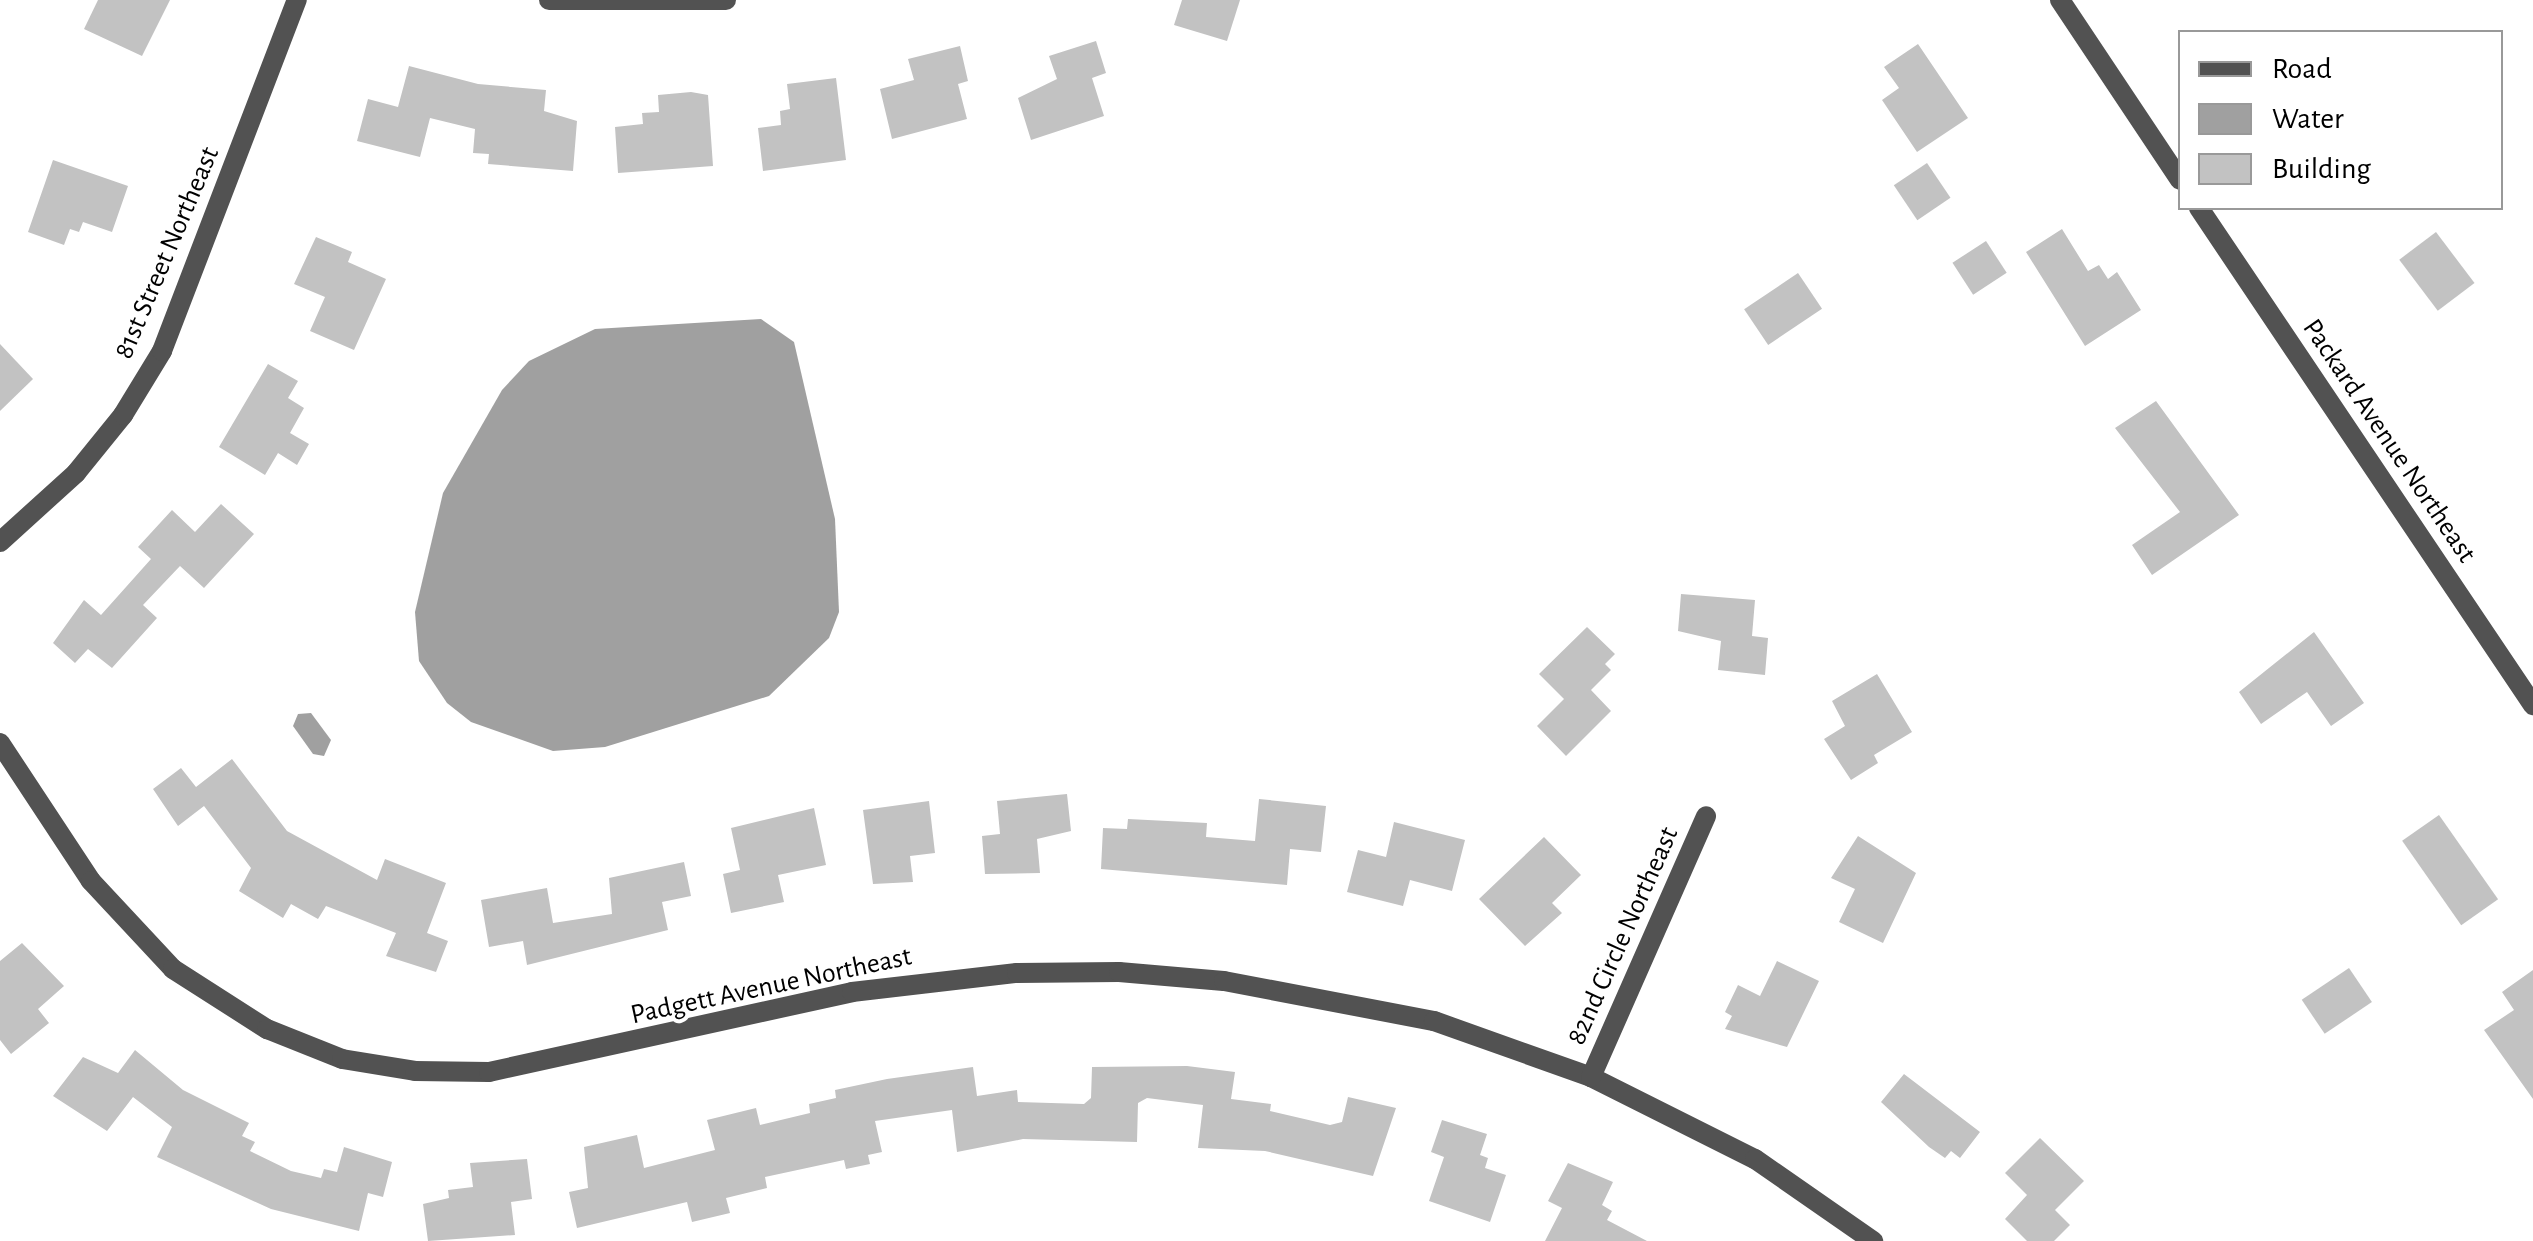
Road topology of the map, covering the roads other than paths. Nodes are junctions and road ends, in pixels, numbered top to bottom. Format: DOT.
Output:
graph roads {
  1 [pos="297,0"];
  2 [pos="549,0"];
  3 [pos="726,0"];
  4 [pos="2060,0"];
  5 [pos="2178,177"];
  6 [pos="2200,210"];
  7 [pos="0,542"];
  8 [pos="2533,705"];
  9 [pos="0,743"];
  10 [pos="1706,816"];
  11 [pos="1590,1077"];
  12 [pos="1873,1241"];
  1 -- 7 [label="street, 81st Street Northeast"];
  2 -- 3 [label="street"];
  4 -- 5 [label="street"];
  6 -- 8 [label="street, Packard Avenue Northeast"];
  9 -- 11 [label="street, Padgett Avenue Northeast"];
  10 -- 11 [label="street, 82nd Circle Northeast"];
  11 -- 12 [label="street, Padgett Avenue Northeast"];
}
